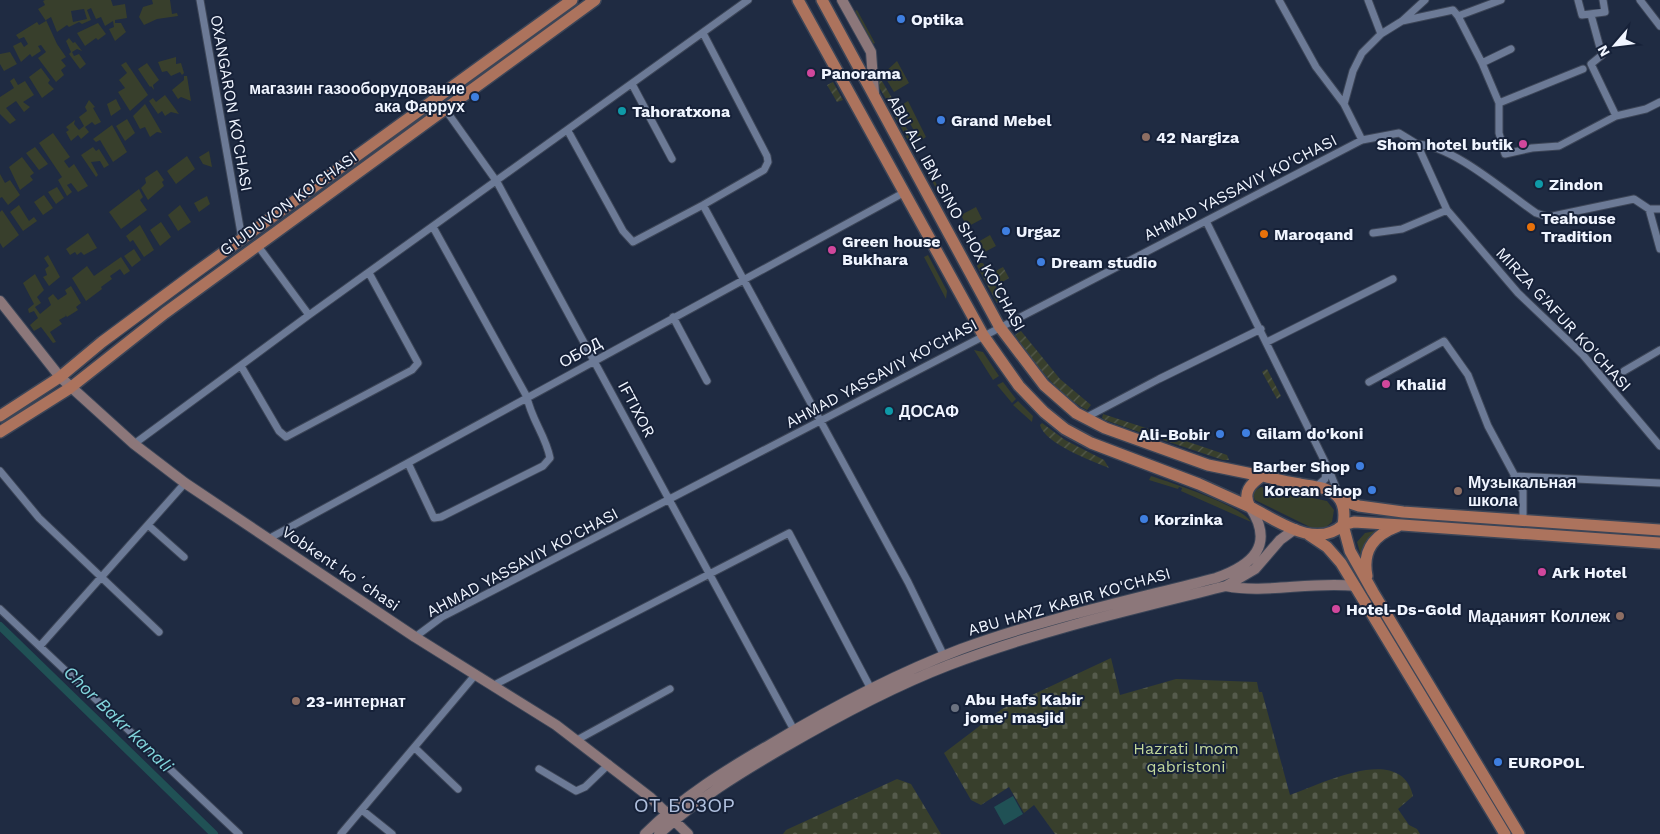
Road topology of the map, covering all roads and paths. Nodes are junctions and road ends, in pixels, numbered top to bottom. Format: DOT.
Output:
graph roads {
  1 [pos="200,0"];
  2 [pos="572,0"];
  3 [pos="595,0"];
  4 [pos="748,0"];
  5 [pos="798,0"];
  6 [pos="822,0"];
  7 [pos="842,0"];
  8 [pos="1278,0"];
  9 [pos="1368,0"];
  10 [pos="1425,0"];
  11 [pos="1501,0"];
  12 [pos="1578,0"];
  13 [pos="1603,0"];
  14 [pos="1640,0"];
  15 [pos="1591,15"];
  16 [pos="1458,16"];
  17 [pos="1402,22"];
  18 [pos="1660,25"];
  19 [pos="703,33"];
  20 [pos="1381,34"];
  21 [pos="1511,49"];
  22 [pos="1482,63"];
  23 [pos="1583,69"];
  24 [pos="632,84"];
  25 [pos="875,101"];
  26 [pos="1660,102"];
  27 [pos="1498,103"];
  28 [pos="1344,104"];
  29 [pos="444,110"];
  30 [pos="1616,116"];
  31 [pos="568,131"];
  32 [pos="1362,140"];
  33 [pos="1417,144"];
  34 [pos="672,159"];
  35 [pos="497,182"];
  36 [pos="905,192"];
  37 [pos="703,205"];
  38 [pos="1649,209"];
  39 [pos="1660,209"];
  40 [pos="1446,210"];
  41 [pos="1206,221"];
  42 [pos="433,227"];
  43 [pos="1374,234"];
  44 [pos="242,239"];
  45 [pos="258,246"];
  46 [pos="1660,250"];
  47 [pos="369,273"];
  48 [pos="1393,279"];
  49 [pos="743,280"];
  50 [pos="0,301"];
  51 [pos="309,315"];
  52 [pos="673,317"];
  53 [pos="999,326"];
  54 [pos="1261,329"];
  55 [pos="983,335"];
  56 [pos="1267,342"];
  57 [pos="1660,350"];
  58 [pos="596,360"];
  59 [pos="241,366"];
  60 [pos="1624,371"];
  61 [pos="60,377"];
  62 [pos="707,381"];
  63 [pos="1369,382"];
  64 [pos="70,388"];
  65 [pos="526,397"];
  66 [pos="0,416"];
  67 [pos="1084,418"];
  68 [pos="820,421"];
  69 [pos="0,432"];
  70 [pos="134,444"];
  71 [pos="1660,446"];
  72 [pos="408,463"];
  73 [pos="1327,467"];
  74 [pos="0,472"];
  75 [pos="1262,476"];
  76 [pos="1514,476"];
  77 [pos="186,483"];
  78 [pos="1660,484"];
  79 [pos="1317,486"];
  80 [pos="670,499"];
  81 [pos="1341,500"];
  82 [pos="1250,507"];
  83 [pos="1523,521"];
  84 [pos="148,525"];
  85 [pos="1342,525"];
  86 [pos="1400,525"];
  87 [pos="1295,529"];
  88 [pos="1660,530"];
  89 [pos="1309,535"];
  90 [pos="270,538"];
  91 [pos="1660,543"];
  92 [pos="184,557"];
  93 [pos="709,574"];
  94 [pos="101,578"];
  95 [pos="1226,586"];
  96 [pos="1354,586"];
  97 [pos="1373,592"];
  98 [pos="1152,599"];
  99 [pos="0,609"];
  100 [pos="159,632"];
  101 [pos="415,637"];
  102 [pos="40,646"];
  103 [pos="944,656"];
  104 [pos="476,674"];
  105 [pos="494,685"];
  106 [pos="871,688"];
  107 [pos="670,689"];
  108 [pos="794,730"];
  109 [pos="577,740"];
  110 [pos="415,748"];
  111 [pos="609,764"];
  112 [pos="539,768"];
  113 [pos="458,789"];
  114 [pos="362,810"];
  115 [pos="667,812"];
  116 [pos="674,820"];
  117 [pos="239,834"];
  118 [pos="341,834"];
  119 [pos="392,834"];
  120 [pos="645,834"];
  121 [pos="659,834"];
  122 [pos="688,834"];
  123 [pos="1505,834"];
  124 [pos="1519,834"];
  1 -- 44 [label="street, OXANGARON KO'CHASI"];
  2 -- 44 [label="main road, G'IJDUVON KO'CHASI"];
  3 -- 29 [label="main road, G'IJDUVON KO'CHASI"];
  4 -- 19 [label="street"];
  5 -- 36 [label="main road"];
  6 -- 25 [label="main road, ABU ALI IBN SINO SHOX KO'CHASI"];
  7 -- 25 [label="main road"];
  8 -- 28 [label="street"];
  9 -- 20 [label="street"];
  10 -- 17 [label="street"];
  11 -- 16 [label="street"];
  12 -- 15 [label="street"];
  13 -- 15 [label="street"];
  14 -- 18 [label="street"];
  15 -- 30 [label="street"];
  16 -- 17 [label="street"];
  16 -- 22 [label="street"];
  17 -- 20 [label="street"];
  19 -- 24 [label="street"];
  19 -- 37 [label="street"];
  20 -- 28 [label="street"];
  21 -- 22 [label="street"];
  22 -- 27 [label="street"];
  23 -- 27 [label="street"];
  24 -- 31 [label="street"];
  24 -- 34 [label="street"];
  25 -- 53 [label="main road, ABU ALI IBN SINO SHOX KO'CHASI"];
  26 -- 30 [label="street"];
  27 -- 30 [label="street"];
  28 -- 32 [label="street"];
  29 -- 35 [label="street, IFTIXOR"];
  29 -- 45 [label="main road, G'IJDUVON KO'CHASI"];
  31 -- 35 [label="street"];
  31 -- 37 [label="street"];
  32 -- 33 [label="street"];
  32 -- 41 [label="street, AHMAD YASSAVIY KO'CHASI"];
  33 -- 38 [label="street"];
  33 -- 40 [label="street, MIRZA G'AFUR KO'CHASI"];
  35 -- 42 [label="street"];
  35 -- 58 [label="street, IFTIXOR"];
  36 -- 49 [label="street, ОБОД"];
  36 -- 55 [label="main road"];
  37 -- 49 [label="street"];
  38 -- 39 [label="street"];
  38 -- 46 [label="street"];
  40 -- 43 [label="street"];
  40 -- 71 [label="street, MIRZA G'AFUR KO'CHASI"];
  41 -- 53 [label="street, AHMAD YASSAVIY KO'CHASI"];
  41 -- 54 [label="street"];
  42 -- 47 [label="street"];
  42 -- 65 [label="street"];
  44 -- 61 [label="main road, G'IJDUVON KO'CHASI"];
  45 -- 51 [label="street"];
  45 -- 64 [label="main road, G'IJDUVON KO'CHASI"];
  47 -- 51 [label="street"];
  47 -- 59 [label="street"];
  48 -- 56 [label="street"];
  49 -- 52 [label="street, ОБОД"];
  49 -- 68 [label="street"];
  50 -- 61 [label="main road, Vobkent koʻchasi"];
  51 -- 59 [label="street"];
  52 -- 58 [label="street, ОБОД"];
  52 -- 62 [label="street"];
  53 -- 55 [label="street, AHMAD YASSAVIY KO'CHASI"];
  53 -- 67 [label="main road, ABU ALI IBN SINO SHOX KO'CHASI"];
  54 -- 56 [label="street"];
  54 -- 67 [label="street"];
  55 -- 68 [label="street, AHMAD YASSAVIY KO'CHASI"];
  55 -- 82 [label="main road"];
  56 -- 73 [label="street"];
  57 -- 60 [label="street"];
  58 -- 65 [label="street, ОБОД"];
  58 -- 80 [label="street, IFTIXOR"];
  59 -- 70 [label="street"];
  61 -- 64 [label="main road, Vobkent koʻchasi"];
  61 -- 66 [label="main road, G'IJDUVON KO'CHASI"];
  63 -- 76 [label="street"];
  64 -- 69 [label="main road, G'IJDUVON KO'CHASI"];
  64 -- 70 [label="main road, Vobkent koʻchasi"];
  65 -- 72 [label="street, ОБОД"];
  65 -- 72 [label="street"];
  67 -- 75 [label="main road, ABU ALI IBN SINO SHOX KO'CHASI"];
  68 -- 80 [label="street, AHMAD YASSAVIY KO'CHASI"];
  68 -- 103 [label="street"];
  70 -- 77 [label="main road, Vobkent koʻchasi"];
  72 -- 90 [label="street, ОБОД"];
  73 -- 79 [label="street"];
  73 -- 81 [label="street"];
  74 -- 94 [label="street"];
  75 -- 79 [label="main road, ABU ALI IBN SINO SHOX KO'CHASI"];
  75 -- 82 [label="main road"];
  76 -- 78 [label="street"];
  76 -- 83 [label="street"];
  77 -- 84 [label="street"];
  77 -- 90 [label="main road, Vobkent koʻchasi"];
  79 -- 81 [label="main road, ABU ALI IBN SINO SHOX KO'CHASI"];
  80 -- 93 [label="street, IFTIXOR"];
  80 -- 101 [label="street, AHMAD YASSAVIY KO'CHASI"];
  81 -- 83 [label="main road"];
  81 -- 85 [label="main road"];
  82 -- 87 [label="main road"];
  82 -- 98 [label="main road, ABU HAYZ KABIR KO'CHASI"];
  83 -- 88 [label="main road"];
  84 -- 92 [label="street"];
  84 -- 94 [label="street"];
  85 -- 86 [label="main road"];
  85 -- 89 [label="main road"];
  85 -- 97 [label="main road"];
  86 -- 91 [label="main road"];
  86 -- 97 [label="main road"];
  87 -- 89 [label="main road"];
  87 -- 95 [label="main road, ABU HAYZ KABIR KO'CHASI"];
  89 -- 96 [label="main road"];
  90 -- 101 [label="main road, Vobkent koʻchasi"];
  93 -- 105 [label="street"];
  93 -- 106 [label="street"];
  93 -- 108 [label="street, IFTIXOR"];
  94 -- 100 [label="street"];
  94 -- 102 [label="street"];
  95 -- 96 [label="main road"];
  95 -- 98 [label="main road, ABU HAYZ KABIR KO'CHASI"];
  96 -- 123 [label="main road"];
  97 -- 124 [label="main road"];
  98 -- 103 [label="main road, ABU HAYZ KABIR KO'CHASI"];
  98 -- 116 [label="main road, ABU HAYZ KABIR KO'CHASI"];
  99 -- 102 [label="street"];
  101 -- 104 [label="main road, Vobkent koʻchasi"];
  102 -- 117 [label="street"];
  103 -- 106 [label="main road, ABU HAYZ KABIR KO'CHASI"];
  104 -- 105 [label="main road, Vobkent koʻchasi"];
  104 -- 110 [label="street"];
  105 -- 109 [label="main road, Vobkent koʻchasi"];
  106 -- 108 [label="main road, ABU HAYZ KABIR KO'CHASI"];
  107 -- 109 [label="street"];
  108 -- 115 [label="main road, ABU HAYZ KABIR KO'CHASI"];
  109 -- 111 [label="main road, Vobkent koʻchasi"];
  110 -- 113 [label="street"];
  110 -- 114 [label="street"];
  111 -- 112 [label="street"];
  111 -- 115 [label="main road, Vobkent koʻchasi"];
  114 -- 118 [label="street"];
  114 -- 119 [label="street"];
  115 -- 116 [label="main road, Vobkent koʻchasi"];
  115 -- 120 [label="main road, ABU HAYZ KABIR KO'CHASI"];
  116 -- 121 [label="main road, ABU HAYZ KABIR KO'CHASI"];
  116 -- 122 [label="main road, Vobkent koʻchasi"];
}
